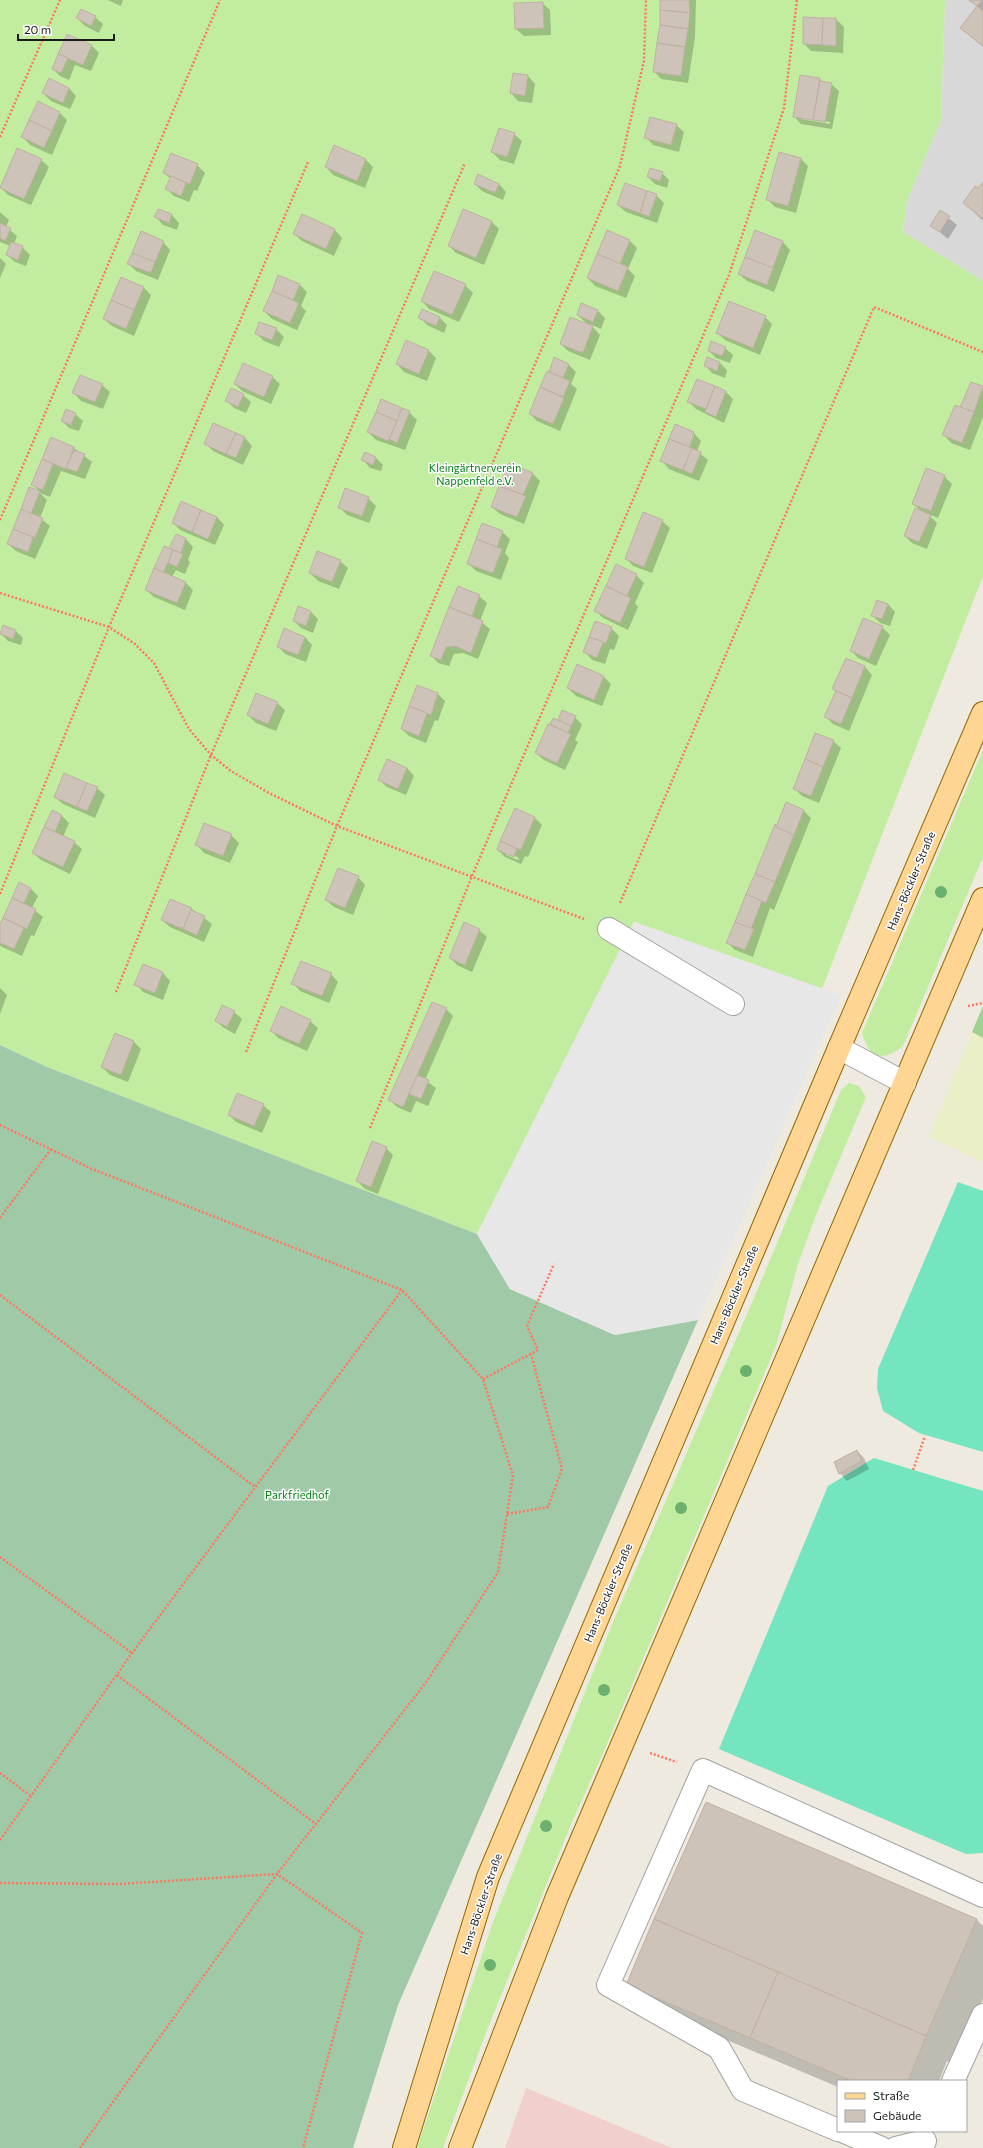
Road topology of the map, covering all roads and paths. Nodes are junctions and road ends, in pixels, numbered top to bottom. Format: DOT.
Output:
graph roads {
  1 [pos="60,0"];
  2 [pos="220,0"];
  3 [pos="646,0"];
  4 [pos="797,0"];
  5 [pos="0,137"];
  6 [pos="308,162"];
  7 [pos="465,163"];
  8 [pos="983,352"];
  9 [pos="0,520"];
  10 [pos="0,593"];
  11 [pos="109,627"];
  12 [pos="983,713"];
  13 [pos="211,755"];
  14 [pos="338,826"];
  15 [pos="472,876"];
  16 [pos="0,894"];
  17 [pos="983,898"];
  18 [pos="609,929"];
  19 [pos="116,992"];
  20 [pos="733,1004"];
  21 [pos="839,1048"];
  22 [pos="246,1052"];
  23 [pos="905,1083"];
  24 [pos="0,1125"];
  25 [pos="370,1128"];
  26 [pos="51,1149"];
  27 [pos="0,1218"];
  28 [pos="554,1264"];
  29 [pos="402,1290"];
  30 [pos="0,1295"];
  31 [pos="531,1354"];
  32 [pos="483,1379"];
  33 [pos="926,1436"];
  34 [pos="913,1470"];
  35 [pos="255,1486"];
  36 [pos="508,1514"];
  37 [pos="0,1557"];
  38 [pos="132,1654"];
  39 [pos="117,1675"];
  40 [pos="622,1744"];
  41 [pos="703,1770"];
  42 [pos="0,1773"];
  43 [pos="31,1796"];
  44 [pos="316,1824"];
  45 [pos="0,1840"];
  46 [pos="277,1874"];
  47 [pos="0,1883"];
  48 [pos="983,1896"];
  49 [pos="983,2015"];
  50 [pos="953,2080"];
  51 [pos="837,2130"];
  52 [pos="844,2132"];
  53 [pos="928,2140"];
  54 [pos="80,2148"];
  55 [pos="303,2148"];
  56 [pos="404,2148"];
  57 [pos="460,2148"];
  58 [pos="882,2148"];
  59 [pos="896,2148"];
  1 -- 5 [label="path"];
  2 -- 9 [label="path"];
  3 -- 14 [label="path"];
  4 -- 15 [label="path"];
  6 -- 11 [label="path"];
  7 -- 13 [label="path"];
  8 -- 18 [label="path"];
  10 -- 11 [label="path"];
  11 -- 13 [label="path"];
  11 -- 16 [label="path"];
  12 -- 21 [label="main road, Hans-Böckler-Straße"];
  13 -- 14 [label="path"];
  13 -- 19 [label="path"];
  14 -- 15 [label="path"];
  14 -- 22 [label="path"];
  15 -- 18 [label="path"];
  15 -- 25 [label="path"];
  17 -- 23 [label="main road"];
  18 -- 20 [label="street"];
  21 -- 23 [label="street"];
  21 -- 56 [label="main road, Hans-Böckler-Straße"];
  23 -- 40 [label="main road"];
  24 -- 26 [label="path"];
  26 -- 27 [label="path"];
  26 -- 29 [label="path"];
  28 -- 31 [label="path"];
  29 -- 32 [label="path"];
  29 -- 35 [label="path"];
  30 -- 35 [label="path"];
  31 -- 32 [label="path"];
  31 -- 36 [label="path"];
  32 -- 36 [label="path"];
  33 -- 34 [label="path"];
  35 -- 38 [label="path"];
  36 -- 44 [label="path"];
  37 -- 38 [label="path"];
  38 -- 39 [label="path"];
  39 -- 43 [label="path"];
  39 -- 44 [label="path"];
  40 -- 41 [label="path"];
  40 -- 57 [label="main road"];
  41 -- 48 [label="street"];
  41 -- 51 [label="street"];
  42 -- 43 [label="path"];
  43 -- 45 [label="path"];
  44 -- 46 [label="path"];
  46 -- 47 [label="path"];
  46 -- 54 [label="path"];
  46 -- 55 [label="path"];
  49 -- 50 [label="street"];
  52 -- 58 [label="street"];
  53 -- 59 [label="street"];
}
